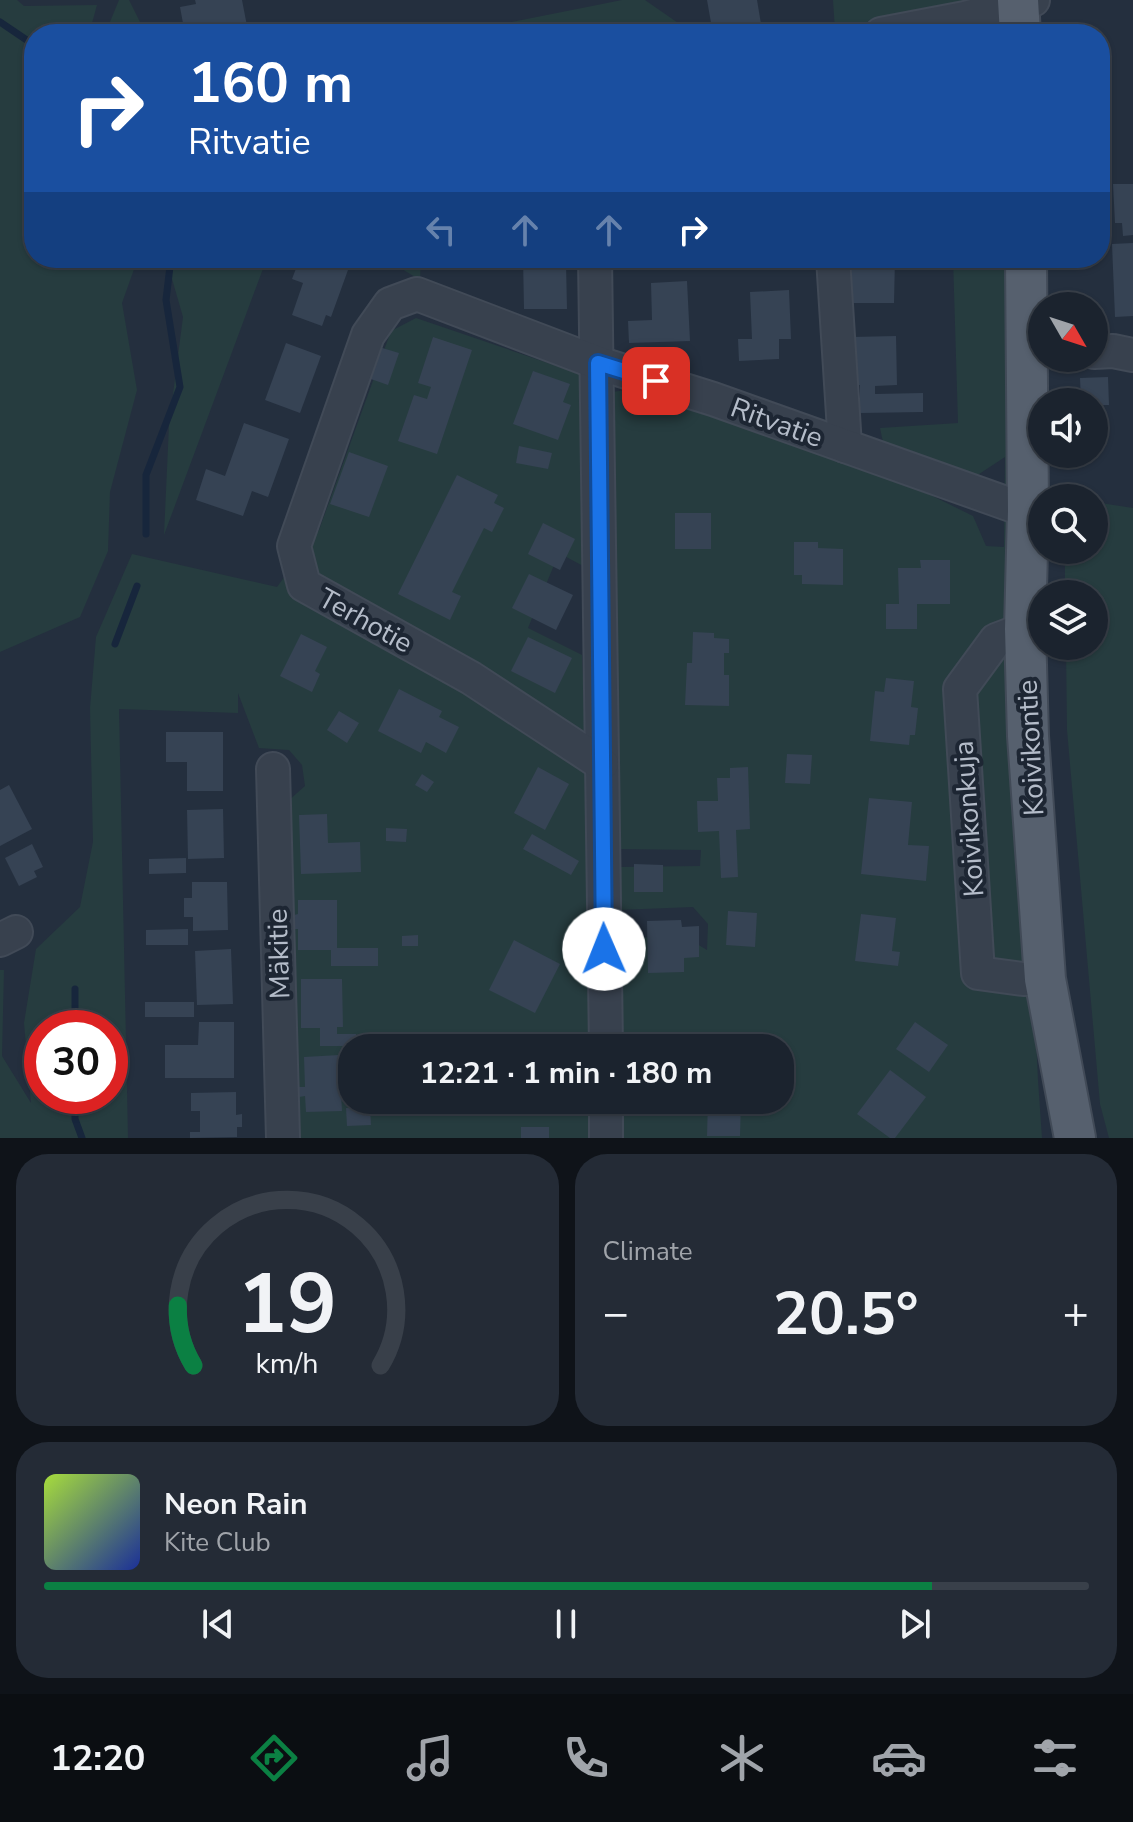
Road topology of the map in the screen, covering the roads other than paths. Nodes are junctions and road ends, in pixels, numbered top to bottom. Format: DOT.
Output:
graph roads {
  1 [pos="1022,10"];
  2 [pos="934,24"];
  3 [pos="595,268"];
  4 [pos="834,268"];
  5 [pos="1027,268"];
  6 [pos="1029,292"];
  7 [pos="390,304"];
  8 [pos="1108,351"];
  9 [pos="1133,355"];
  10 [pos="598,363"];
  11 [pos="1034,372"];
  12 [pos="845,446"];
  13 [pos="1029,484"];
  14 [pos="1028,511"];
  15 [pos="1025,629"];
  16 [pos="602,764"];
  17 [pos="273,769"];
  18 [pos="1045,979"];
  19 [pos="606,1034"];
  20 [pos="606,1114"];
  21 [pos="283,1138"];
  22 [pos="606,1138"];
  23 [pos="1075,1138"];
  1 -- 2 [label="street"];
  3 -- 10 [label="street"];
  4 -- 12 [label="street"];
  5 -- 6 [label="main road, Koivikontie"];
  7 -- 10 [label="street, Ritvatie"];
  7 -- 16 [label="street, Terhotie"];
  8 -- 9 [label="street"];
  10 -- 12 [label="street, Ritvatie"];
  10 -- 16 [label="street"];
  11 -- 13 [label="main road, Koivikontie"];
  12 -- 14 [label="street, Ritvatie"];
  14 -- 15 [label="main road, Koivikontie"];
  15 -- 18 [label="main road, Koivikontie"];
  15 -- 18 [label="street, Koivikonkuja"];
  16 -- 19 [label="street"];
  17 -- 21 [label="street, Mäkitie"];
  18 -- 23 [label="main road, Koivikontie"];
  20 -- 22 [label="street"];
}
